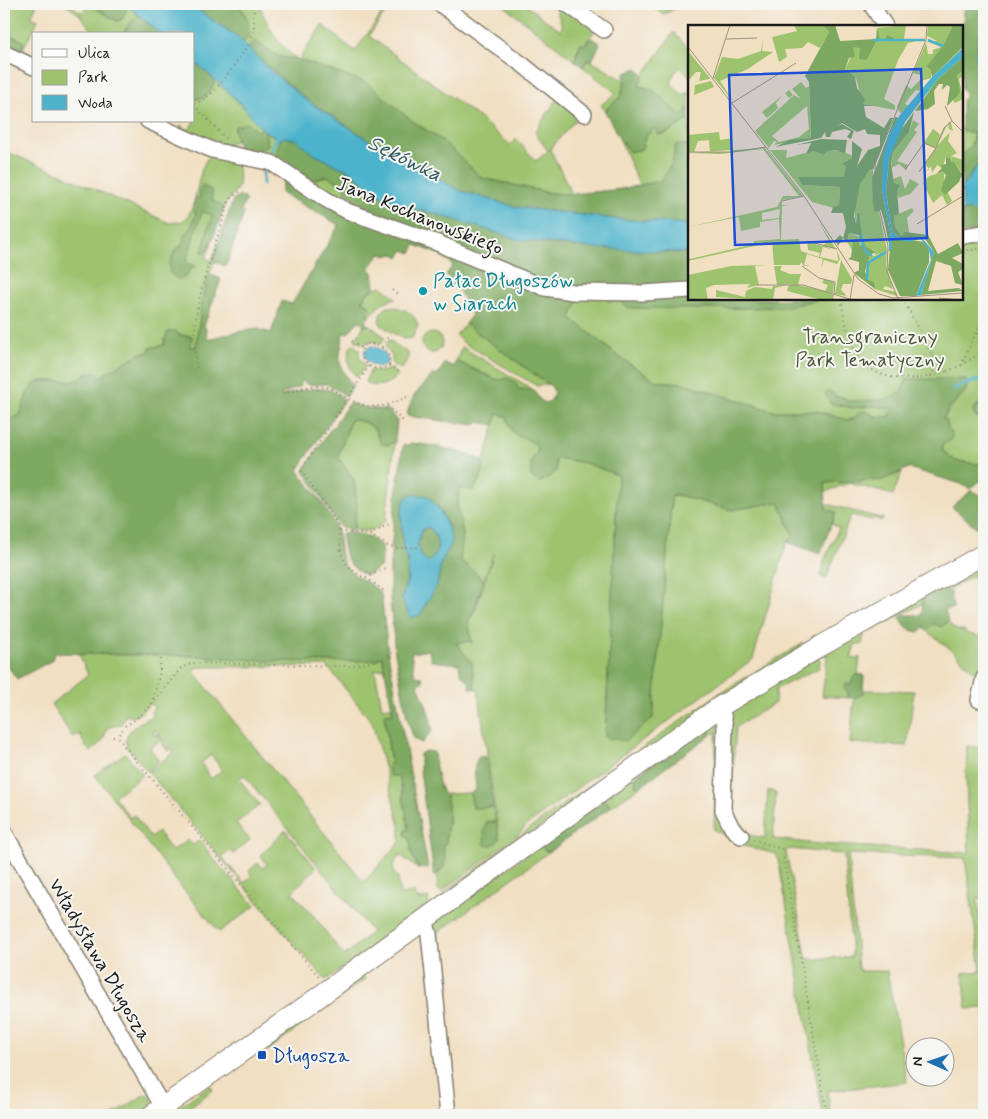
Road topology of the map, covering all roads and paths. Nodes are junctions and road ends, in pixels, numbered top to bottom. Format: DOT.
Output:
graph roads {
  1 [pos="253,4"];
  2 [pos="440,4"];
  3 [pos="567,4"];
  4 [pos="871,4"];
  5 [pos="884,25"];
  6 [pos="604,30"];
  7 [pos="4,53"];
  8 [pos="32,66"];
  9 [pos="195,104"];
  10 [pos="195,105"];
  11 [pos="584,114"];
  12 [pos="150,122"];
  13 [pos="236,156"];
  14 [pos="244,190"];
  15 [pos="984,233"];
  16 [pos="963,236"];
  17 [pos="984,248"];
  18 [pos="963,252"];
  19 [pos="392,290"];
  20 [pos="688,290"];
  21 [pos="397,294"];
  22 [pos="841,300"];
  23 [pos="904,300"];
  24 [pos="984,314"];
  25 [pos="977,330"];
  26 [pos="390,334"];
  27 [pos="352,341"];
  28 [pos="984,344"];
  29 [pos="382,347"];
  30 [pos="362,348"];
  31 [pos="984,351"];
  32 [pos="936,362"];
  33 [pos="960,365"];
  34 [pos="369,366"];
  35 [pos="389,366"];
  36 [pos="197,368"];
  37 [pos="948,371"];
  38 [pos="400,372"];
  39 [pos="929,376"];
  40 [pos="283,394"];
  41 [pos="348,398"];
  42 [pos="408,398"];
  43 [pos="387,406"];
  44 [pos="402,421"];
  45 [pos="389,524"];
  46 [pos="339,530"];
  47 [pos="370,535"];
  48 [pos="421,547"];
  49 [pos="984,554"];
  50 [pos="387,567"];
  51 [pos="366,578"];
  52 [pos="385,592"];
  53 [pos="392,653"];
  54 [pos="161,659"];
  55 [pos="984,678"];
  56 [pos="979,700"];
  57 [pos="150,706"];
  58 [pos="721,706"];
  59 [pos="118,736"];
  60 [pos="113,737"];
  61 [pos="4,832"];
  62 [pos="741,836"];
  63 [pos="425,919"];
  64 [pos="329,989"];
  65 [pos="158,1111"];
  66 [pos="448,1115"];
  67 [pos="826,1115"];
  1 -- 9 [label="path"];
  2 -- 11 [label="street"];
  3 -- 6 [label="street"];
  4 -- 5 [label="street"];
  7 -- 8 [label="street"];
  10 -- 13 [label="path"];
  12 -- 13 [label="street, Jana Kochanowskiego"];
  13 -- 20 [label="street, Jana Kochanowskiego"];
  14 -- 36 [label="path"];
  15 -- 16 [label="street"];
  17 -- 18 [label="path"];
  19 -- 21 [label="path"];
  22 -- 39 [label="path"];
  23 -- 32 [label="path"];
  24 -- 25 [label="path"];
  25 -- 28 [label="path"];
  25 -- 33 [label="path"];
  26 -- 29 [label="path"];
  27 -- 30 [label="path"];
  29 -- 30 [label="path"];
  29 -- 35 [label="path"];
  30 -- 34 [label="path"];
  31 -- 33 [label="path"];
  32 -- 37 [label="path"];
  32 -- 39 [label="path"];
  33 -- 37 [label="path"];
  34 -- 35 [label="path"];
  34 -- 41 [label="path"];
  35 -- 38 [label="path"];
  37 -- 39 [label="path"];
  40 -- 41 [label="path"];
  41 -- 43 [label="path"];
  41 -- 46 [label="path"];
  42 -- 43 [label="path"];
  43 -- 44 [label="path"];
  45 -- 47 [label="path"];
  46 -- 47 [label="path"];
  46 -- 51 [label="path"];
  47 -- 48 [label="path"];
  49 -- 58 [label="main road"];
  50 -- 51 [label="path"];
  51 -- 52 [label="path"];
  53 -- 57 [label="path"];
  54 -- 57 [label="path"];
  55 -- 56 [label="street"];
  57 -- 59 [label="path"];
  58 -- 62 [label="street"];
  58 -- 63 [label="main road"];
  59 -- 60 [label="path"];
  59 -- 64 [label="path"];
  61 -- 65 [label="street, Władysława Długosza"];
  62 -- 67 [label="path"];
  63 -- 64 [label="main road"];
  63 -- 66 [label="street"];
  64 -- 65 [label="main road"];
}
